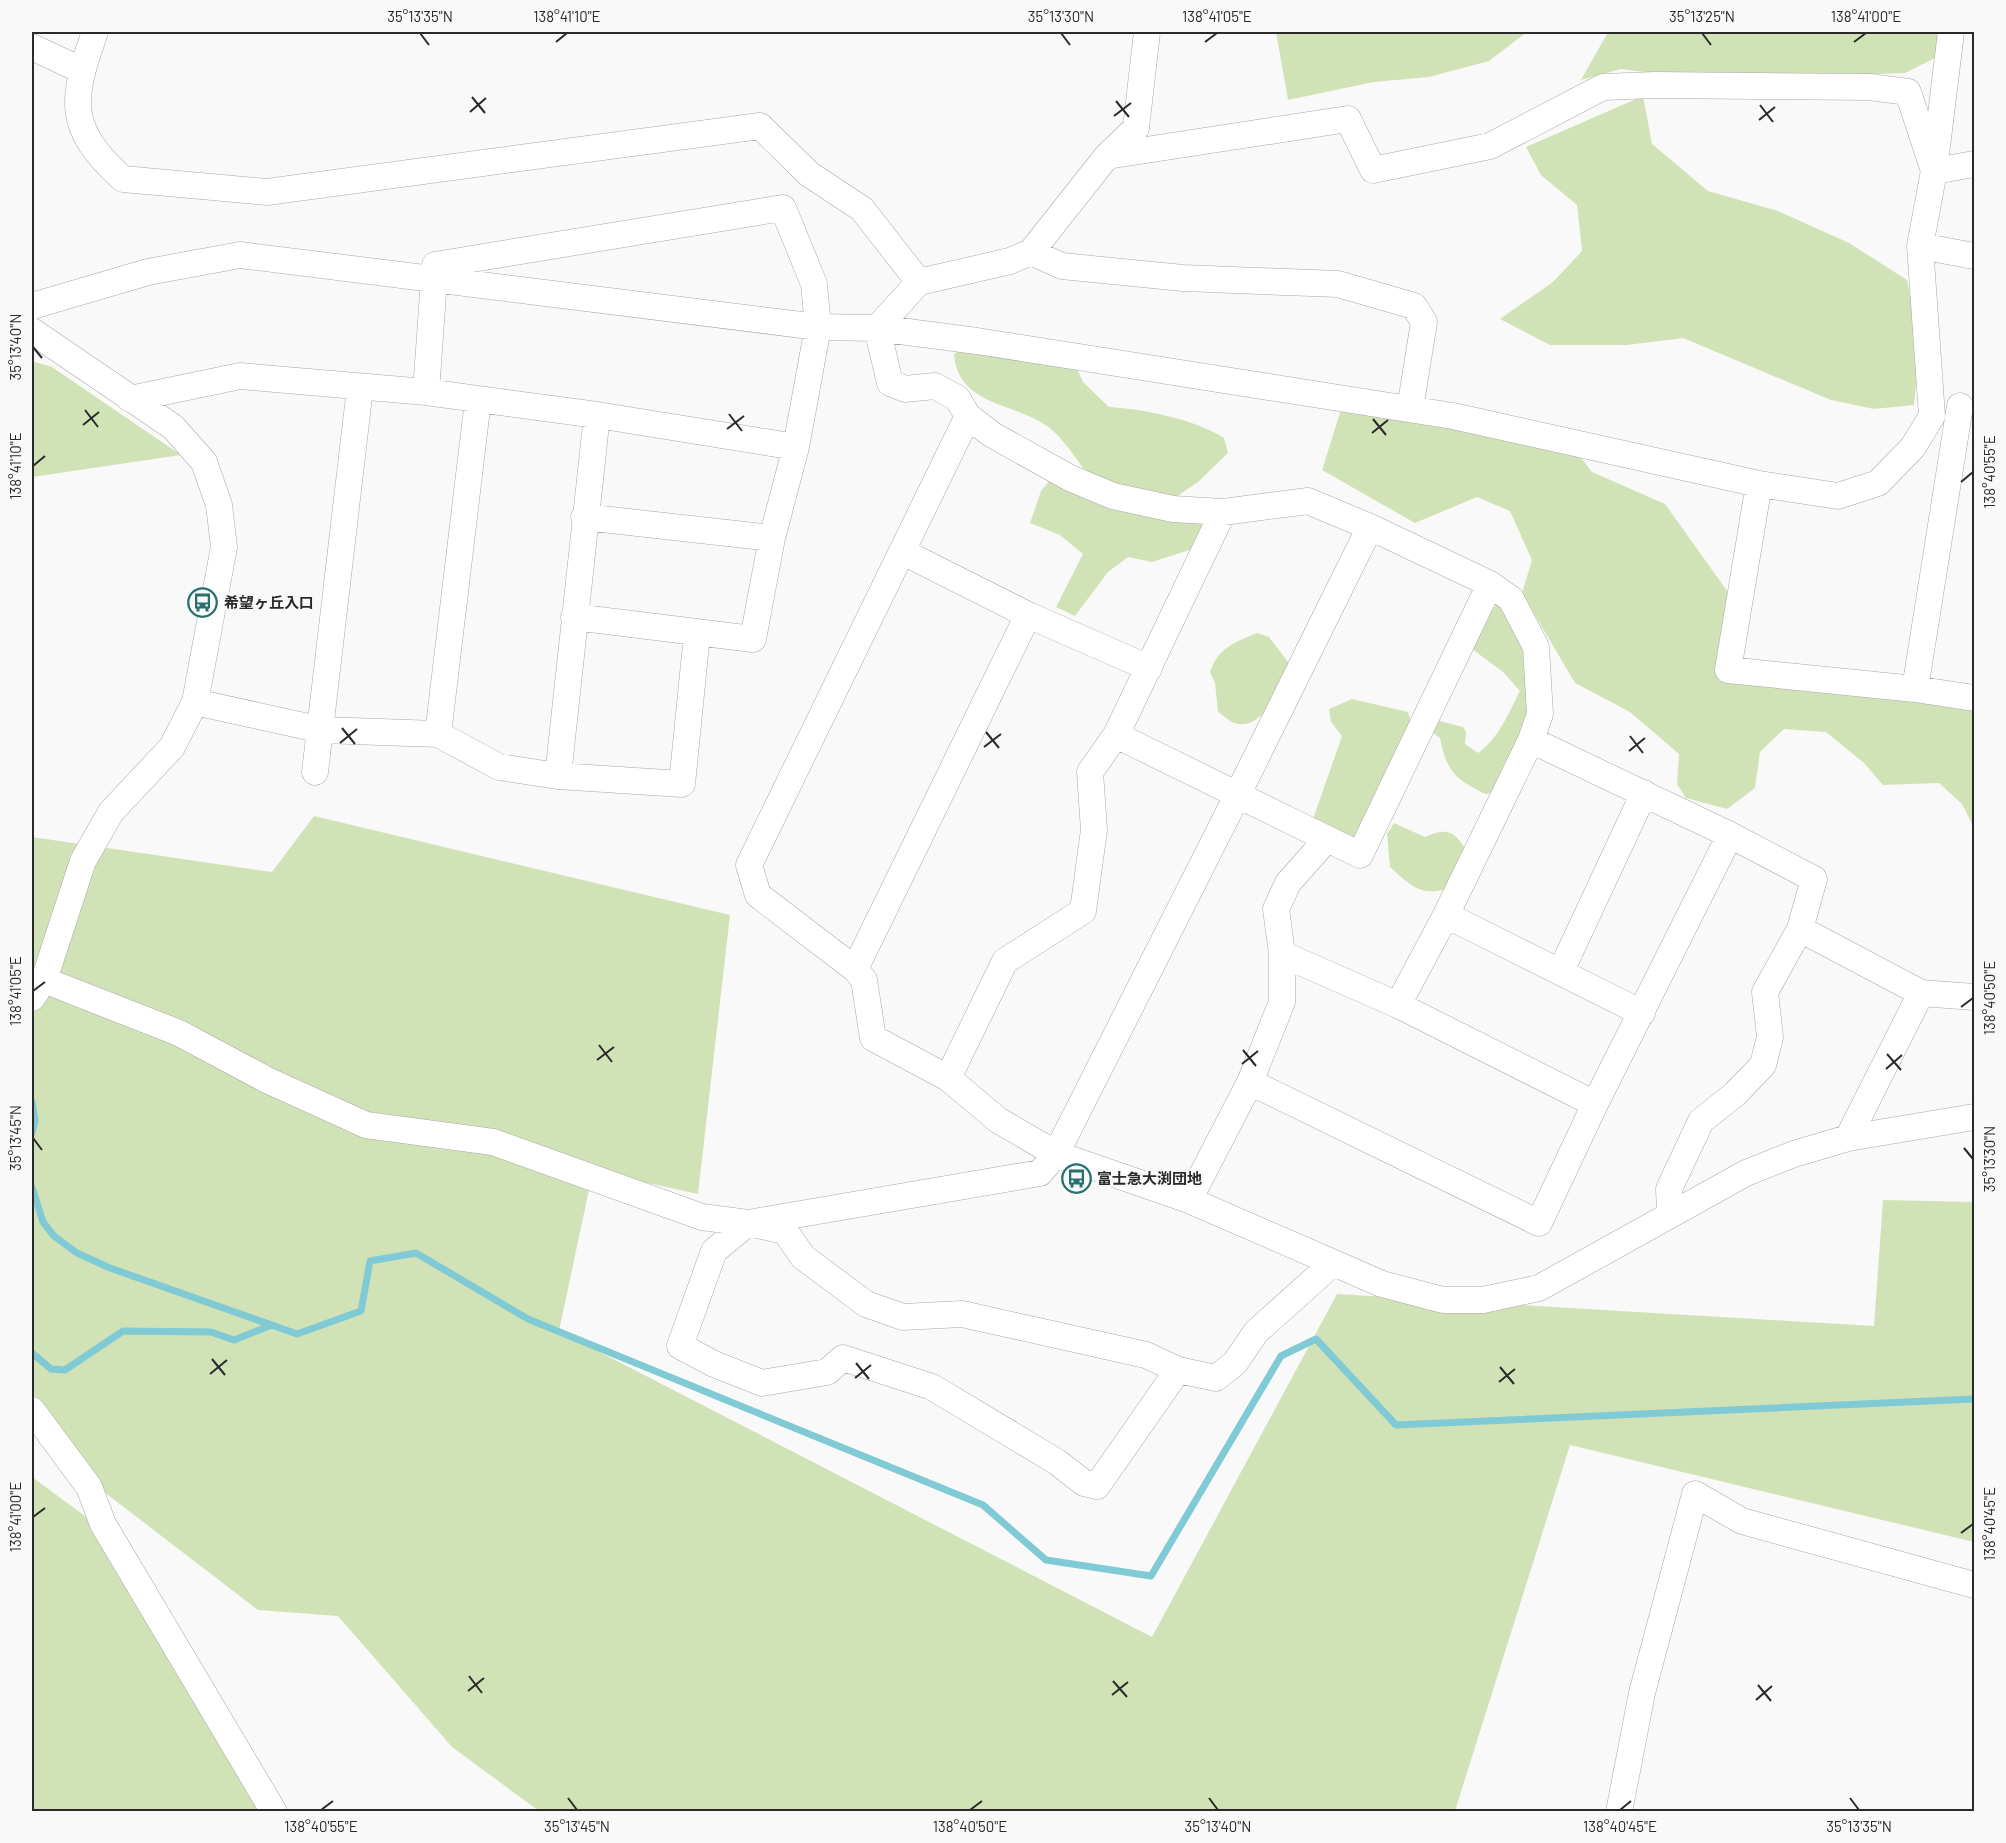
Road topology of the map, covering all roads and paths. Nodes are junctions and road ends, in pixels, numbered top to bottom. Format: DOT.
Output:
graph roads {
  1 [pos="95,32"];
  2 [pos="1147,32"];
  3 [pos="1951,32"];
  4 [pos="32,48"];
  5 [pos="81,70"];
  6 [pos="1107,156"];
  7 [pos="1974,164"];
  8 [pos="1934,171"];
  9 [pos="1920,246"];
  10 [pos="1031,252"];
  11 [pos="1974,256"];
  12 [pos="434,279"];
  13 [pos="919,282"];
  14 [pos="32,306"];
  15 [pos="818,327"];
  16 [pos="877,328"];
  17 [pos="32,331"];
  18 [pos="360,388"];
  19 [pos="426,392"];
  20 [pos="130,399"];
  21 [pos="478,400"];
  22 [pos="1932,403"];
  23 [pos="1967,407"];
  24 [pos="1410,409"];
  25 [pos="597,415"];
  26 [pos="968,416"];
  27 [pos="796,447"];
  28 [pos="1759,484"];
  29 [pos="1223,512"];
  30 [pos="584,517"];
  31 [pos="1370,527"];
  32 [pos="772,538"];
  33 [pos="903,552"];
  34 [pos="1490,584"];
  35 [pos="1028,615"];
  36 [pos="574,617"];
  37 [pos="697,634"];
  38 [pos="1149,668"];
  39 [pos="1915,689"];
  40 [pos="1974,698"];
  41 [pos="195,702"];
  42 [pos="322,730"];
  43 [pos="438,734"];
  44 [pos="1116,735"];
  45 [pos="1531,740"];
  46 [pos="315,772"];
  47 [pos="558,776"];
  48 [pos="1644,793"];
  49 [pos="1238,794"];
  50 [pos="1730,835"];
  51 [pos="1327,839"];
  52 [pos="1446,915"];
  53 [pos="1800,929"];
  54 [pos="1282,954"];
  55 [pos="855,969"];
  56 [pos="1560,971"];
  57 [pos="38,989"];
  58 [pos="1921,993"];
  59 [pos="1974,997"];
  60 [pos="1398,1005"];
  61 [pos="1641,1013"];
  62 [pos="948,1078"];
  63 [pos="1250,1082"];
  64 [pos="1595,1104"];
  65 [pos="1974,1117"];
  66 [pos="1848,1138"];
  67 [pos="1056,1154"];
  68 [pos="1189,1200"];
  69 [pos="1670,1214"];
  70 [pos="748,1223"];
  71 [pos="1334,1263"];
  72 [pos="1178,1370"];
  73 [pos="32,1410"];
  74 [pos="1974,1585"];
  75 [pos="274,1812"];
  76 [pos="1619,1812"];
  1 -- 5 [label="street"];
  2 -- 6 [label="street"];
  3 -- 8 [label="street"];
  4 -- 5 [label="street"];
  5 -- 13 [label="street"];
  6 -- 8 [label="street"];
  6 -- 10 [label="street"];
  7 -- 8 [label="street"];
  8 -- 9 [label="street"];
  9 -- 11 [label="street"];
  9 -- 22 [label="street"];
  10 -- 13 [label="street"];
  10 -- 24 [label="street"];
  12 -- 14 [label="street"];
  12 -- 15 [label="street"];
  12 -- 15 [label="street"];
  12 -- 19 [label="street"];
  13 -- 16 [label="street"];
  15 -- 16 [label="street"];
  15 -- 27 [label="street"];
  16 -- 24 [label="street"];
  16 -- 26 [label="street"];
  17 -- 20 [label="street"];
  18 -- 19 [label="street"];
  18 -- 20 [label="street"];
  18 -- 42 [label="street"];
  19 -- 21 [label="street"];
  20 -- 41 [label="street"];
  21 -- 25 [label="street"];
  21 -- 43 [label="street"];
  22 -- 23 [label="street"];
  22 -- 28 [label="street"];
  23 -- 39 [label="street"];
  24 -- 28 [label="street"];
  25 -- 27 [label="street"];
  25 -- 30 [label="street"];
  26 -- 29 [label="street"];
  26 -- 33 [label="street"];
  27 -- 32 [label="street"];
  28 -- 39 [label="street"];
  29 -- 31 [label="street"];
  29 -- 38 [label="street"];
  30 -- 32 [label="street"];
  30 -- 36 [label="street"];
  31 -- 34 [label="street"];
  31 -- 49 [label="street"];
  32 -- 37 [label="street"];
  33 -- 35 [label="street"];
  33 -- 55 [label="street"];
  34 -- 45 [label="street"];
  34 -- 51 [label="street"];
  35 -- 38 [label="street"];
  35 -- 55 [label="street"];
  36 -- 37 [label="street"];
  36 -- 47 [label="street"];
  37 -- 47 [label="street"];
  38 -- 44 [label="street"];
  39 -- 40 [label="street"];
  41 -- 42 [label="street"];
  41 -- 57 [label="street"];
  42 -- 43 [label="street"];
  42 -- 46 [label="street"];
  43 -- 47 [label="street"];
  44 -- 49 [label="street"];
  44 -- 62 [label="street"];
  45 -- 48 [label="street"];
  45 -- 52 [label="street"];
  48 -- 50 [label="street"];
  48 -- 56 [label="street"];
  49 -- 51 [label="street"];
  49 -- 67 [label="street"];
  50 -- 53 [label="street"];
  50 -- 61 [label="street"];
  51 -- 54 [label="street"];
  52 -- 56 [label="street"];
  52 -- 60 [label="street"];
  53 -- 58 [label="street"];
  53 -- 69 [label="street"];
  54 -- 60 [label="street"];
  54 -- 63 [label="street"];
  55 -- 62 [label="street"];
  56 -- 61 [label="street"];
  57 -- 70 [label="street"];
  58 -- 59 [label="street"];
  58 -- 66 [label="street"];
  60 -- 64 [label="street"];
  61 -- 64 [label="street"];
  62 -- 67 [label="street"];
  63 -- 64 [label="street"];
  63 -- 68 [label="street"];
  65 -- 66 [label="street"];
  66 -- 69 [label="street"];
  67 -- 68 [label="street"];
  67 -- 70 [label="street"];
  68 -- 71 [label="street"];
  69 -- 71 [label="street"];
  70 -- 72 [label="street"];
  70 -- 72 [label="street"];
  71 -- 72 [label="street"];
  73 -- 75 [label="street"];
  74 -- 76 [label="street"];
}
